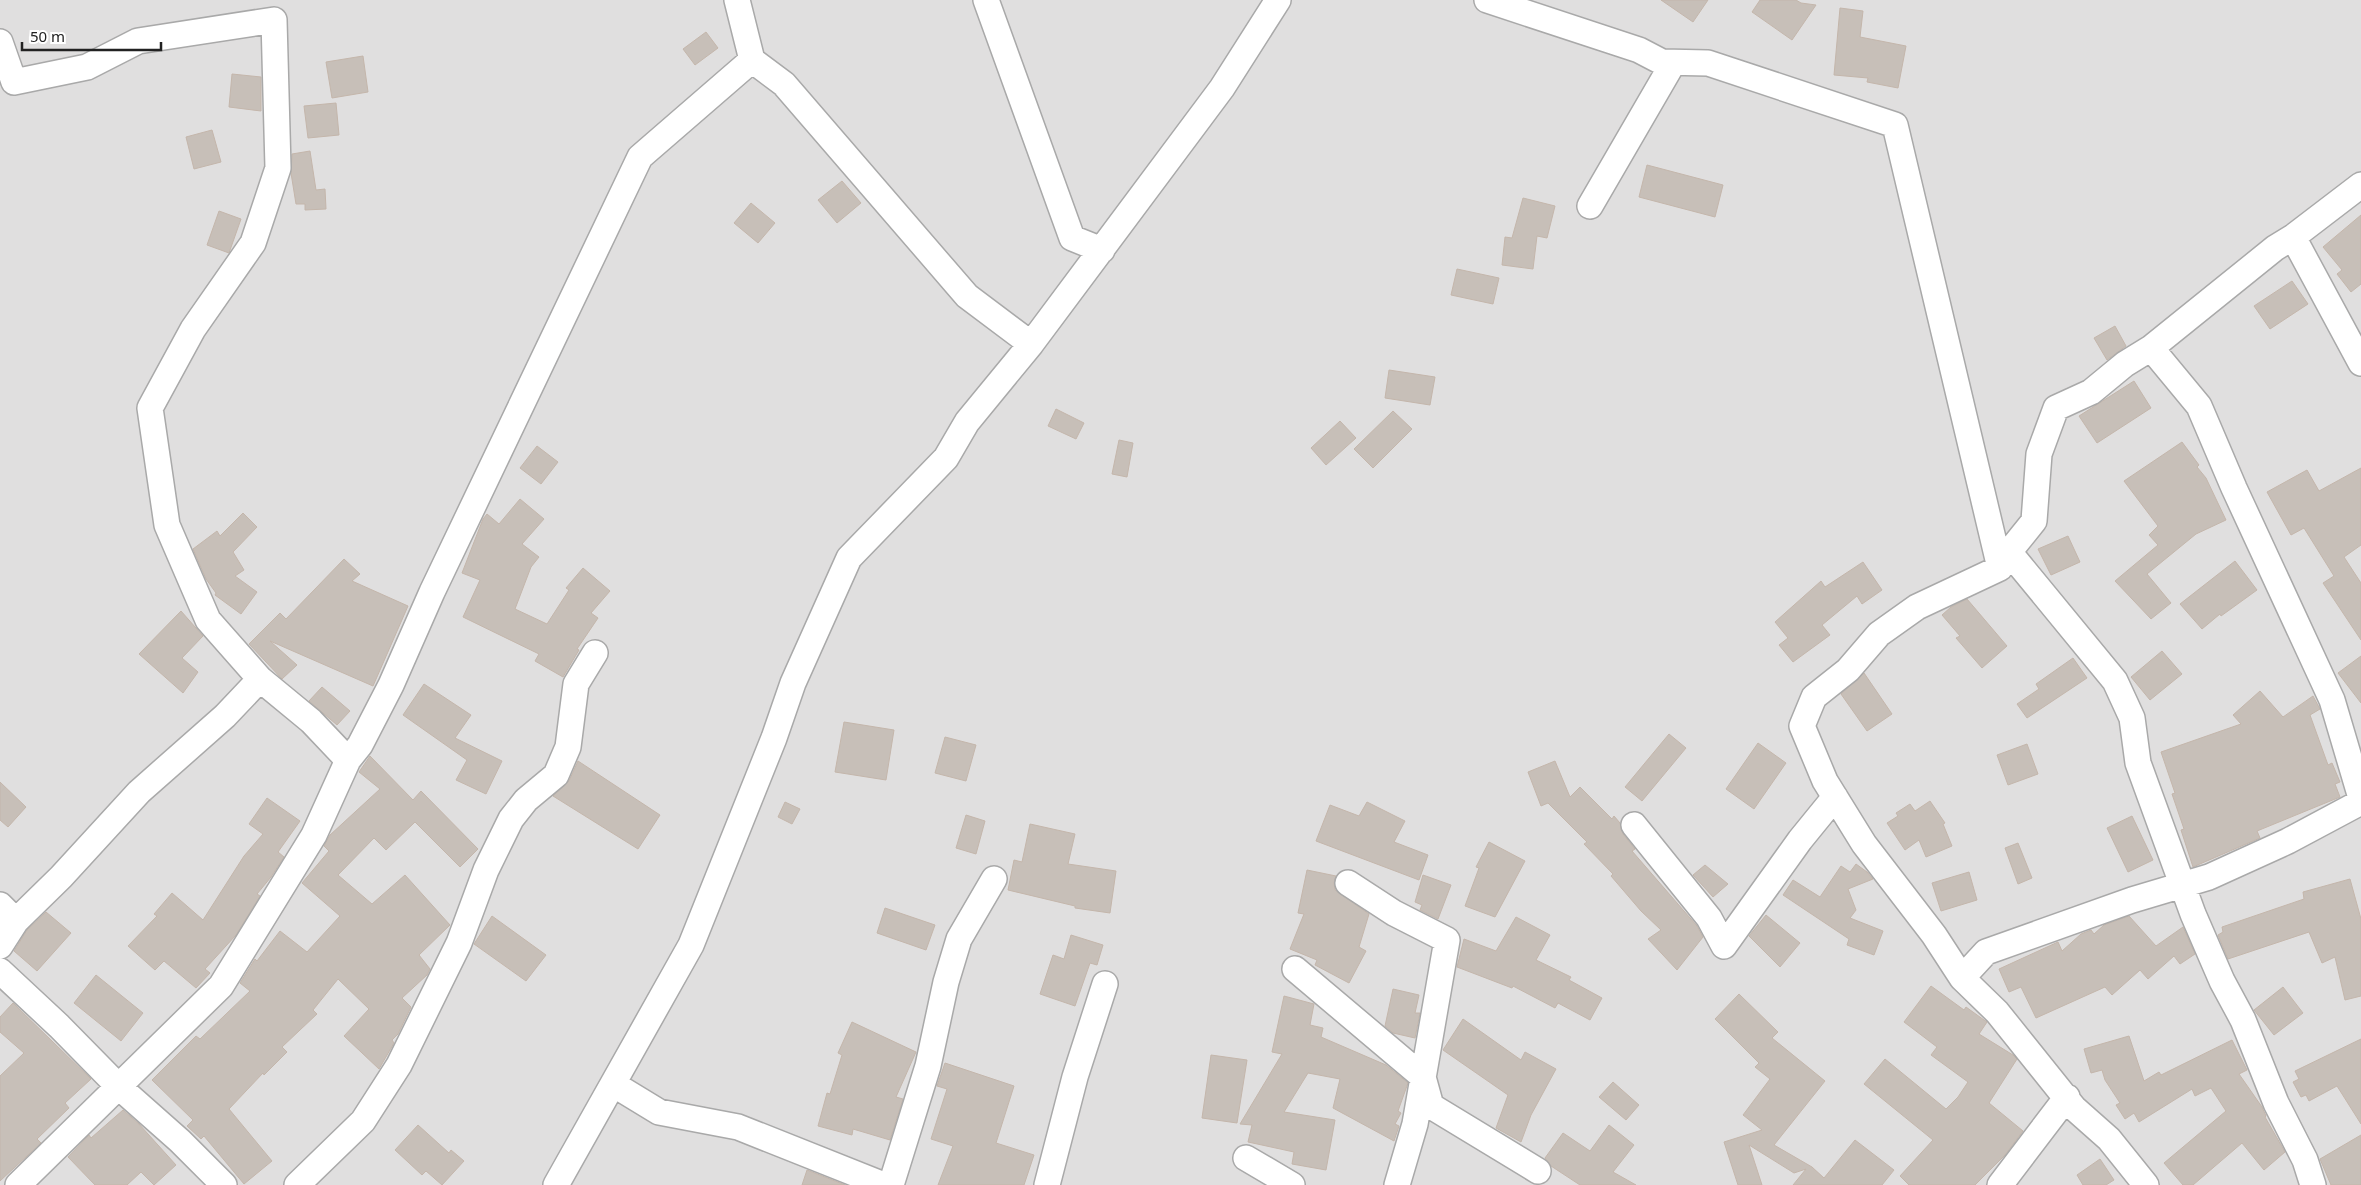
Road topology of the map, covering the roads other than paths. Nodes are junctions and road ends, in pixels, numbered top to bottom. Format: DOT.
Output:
graph roads {
  1 [pos="737,0"];
  2 [pos="986,0"];
  3 [pos="1278,0"];
  4 [pos="1487,0"];
  5 [pos="0,42"];
  6 [pos="752,60"];
  7 [pos="1672,63"];
  8 [pos="2361,185"];
  9 [pos="1590,206"];
  10 [pos="2292,237"];
  11 [pos="1102,250"];
  12 [pos="1031,344"];
  13 [pos="2151,348"];
  14 [pos="2361,363"];
  15 [pos="2004,560"];
  16 [pos="595,653"];
  17 [pos="260,679"];
  18 [pos="348,760"];
  19 [pos="1835,797"];
  20 [pos="2361,798"];
  21 [pos="2361,802"];
  22 [pos="1634,825"];
  23 [pos="994,879"];
  24 [pos="1348,884"];
  25 [pos="2182,885"];
  26 [pos="8,913"];
  27 [pos="0,946"];
  28 [pos="1296,969"];
  29 [pos="0,971"];
  30 [pos="1962,978"];
  31 [pos="1105,984"];
  32 [pos="1423,1077"];
  33 [pos="613,1084"];
  34 [pos="119,1087"];
  35 [pos="2067,1097"];
  36 [pos="1246,1158"];
  37 [pos="1538,1171"];
  38 [pos="566,1182"];
  39 [pos="18,1185"];
  40 [pos="224,1185"];
  41 [pos="297,1185"];
  42 [pos="884,1185"];
  43 [pos="891,1185"];
  44 [pos="1047,1185"];
  45 [pos="1292,1185"];
  46 [pos="1398,1185"];
  47 [pos="2000,1185"];
  48 [pos="2146,1185"];
  49 [pos="2313,1185"];
  1 -- 6 [label="street"];
  2 -- 11 [label="street"];
  3 -- 11 [label="street"];
  4 -- 7 [label="street"];
  5 -- 17 [label="street"];
  6 -- 12 [label="street"];
  6 -- 18 [label="street"];
  7 -- 9 [label="street"];
  7 -- 15 [label="street"];
  8 -- 10 [label="street"];
  10 -- 13 [label="street"];
  10 -- 14 [label="street"];
  11 -- 12 [label="street"];
  12 -- 33 [label="street"];
  13 -- 15 [label="street"];
  13 -- 20 [label="street"];
  15 -- 19 [label="street"];
  15 -- 25 [label="street"];
  16 -- 41 [label="street"];
  17 -- 18 [label="street"];
  17 -- 26 [label="street"];
  18 -- 34 [label="street"];
  19 -- 22 [label="street"];
  19 -- 30 [label="street"];
  21 -- 25 [label="street"];
  23 -- 43 [label="street"];
  24 -- 32 [label="street"];
  25 -- 30 [label="street"];
  25 -- 49 [label="street"];
  26 -- 27 [label="street"];
  28 -- 32 [label="street"];
  29 -- 34 [label="street"];
  30 -- 35 [label="street"];
  31 -- 44 [label="street"];
  32 -- 37 [label="street"];
  32 -- 46 [label="street"];
  33 -- 38 [label="street"];
  33 -- 42 [label="street"];
  34 -- 39 [label="street"];
  34 -- 40 [label="street"];
  35 -- 47 [label="street"];
  35 -- 48 [label="street"];
  36 -- 45 [label="street"];
}
